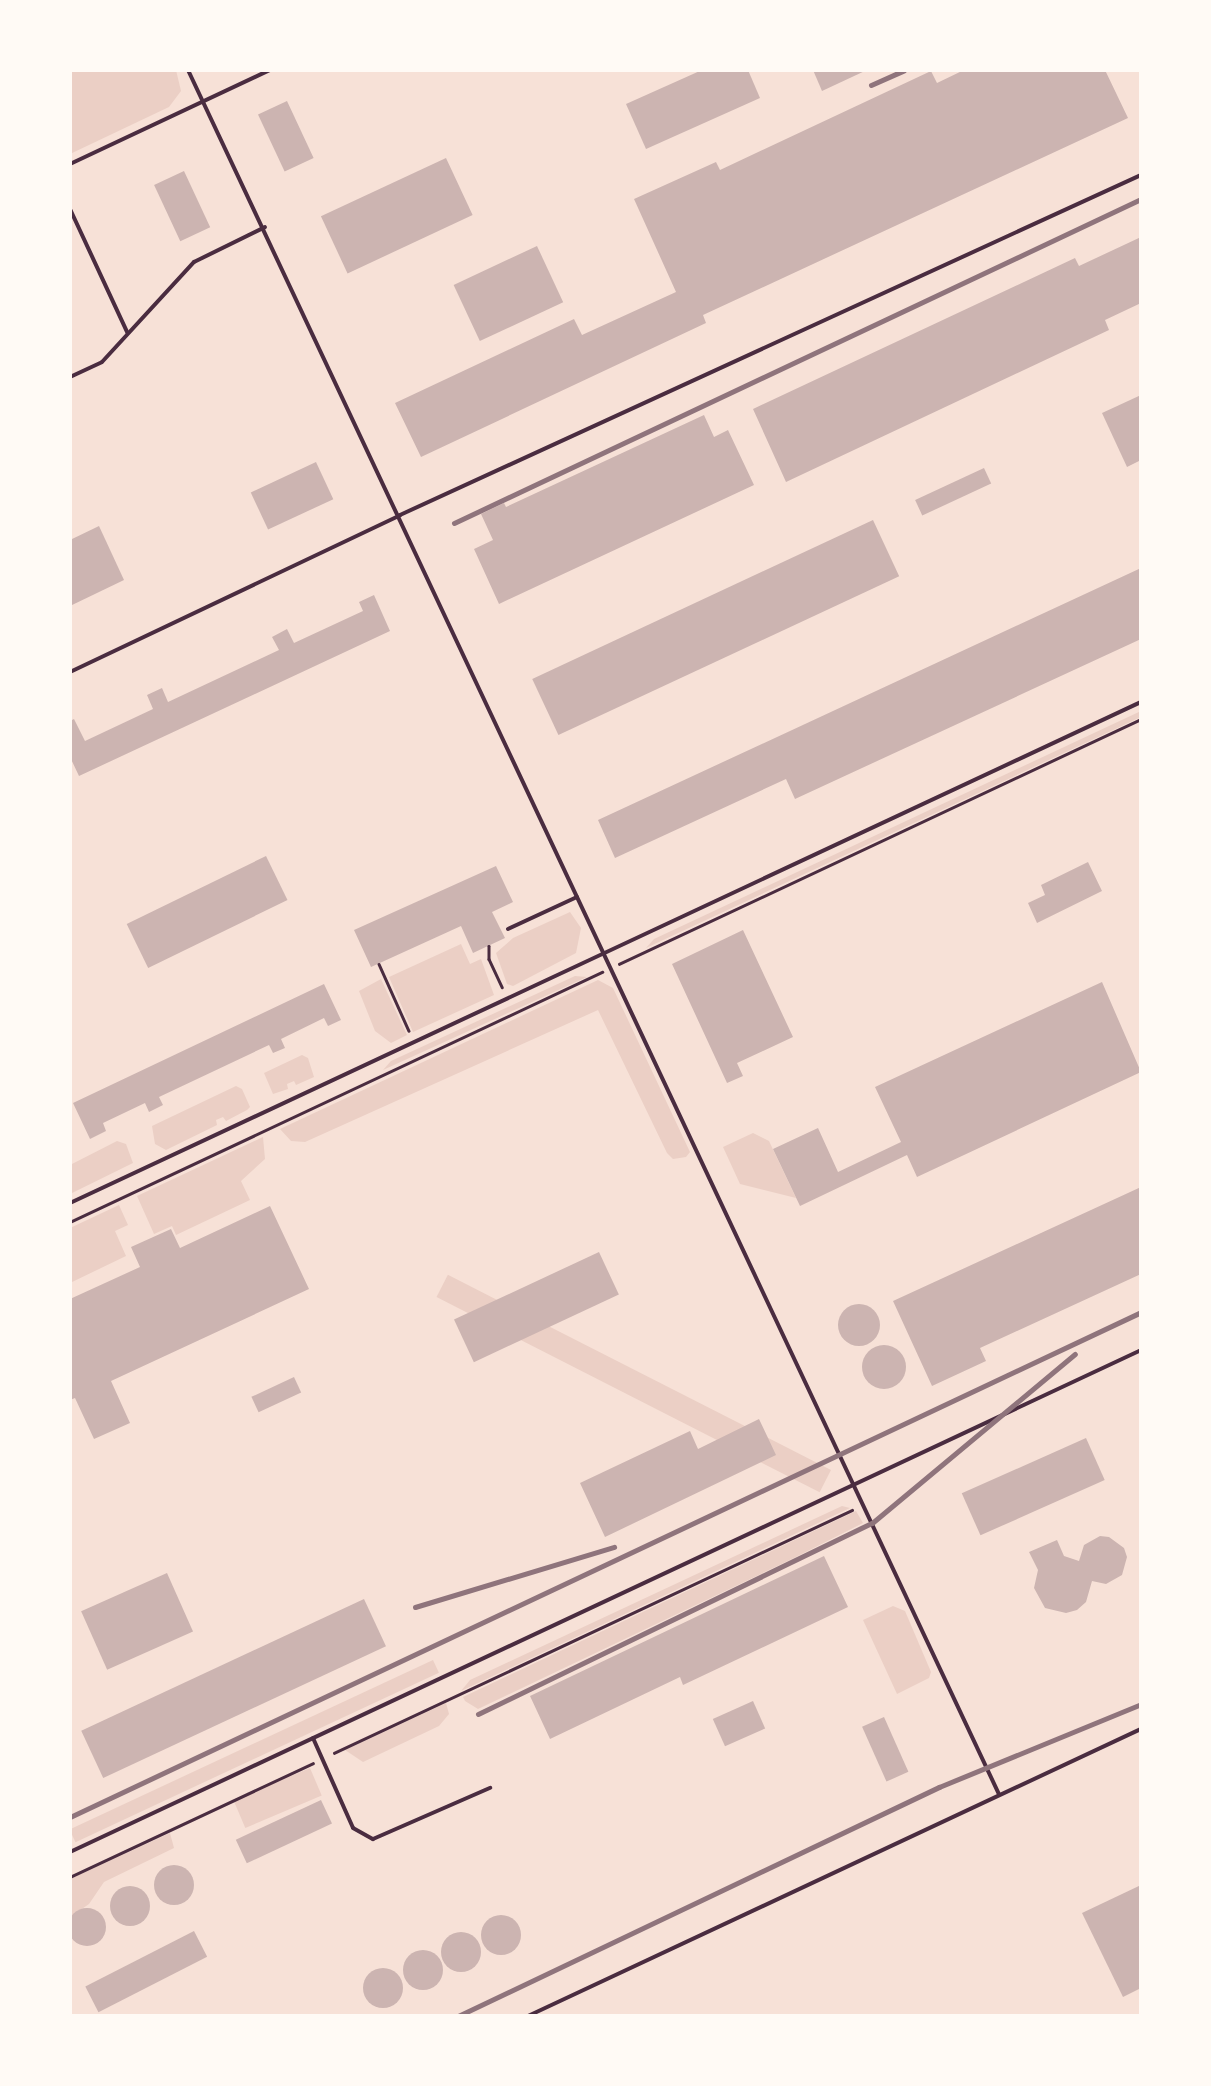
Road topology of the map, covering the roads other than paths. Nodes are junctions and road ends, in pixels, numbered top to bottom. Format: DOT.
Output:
graph roads {
  1 [pos="188,70"];
  2 [pos="270,70"];
  3 [pos="204,102"];
  4 [pos="70,164"];
  5 [pos="1141,175"];
  6 [pos="70,209"];
  7 [pos="264,227"];
  8 [pos="128,333"];
  9 [pos="70,377"];
  10 [pos="400,515"];
  11 [pos="70,672"];
  12 [pos="1141,702"];
  13 [pos="578,897"];
  14 [pos="508,930"];
  15 [pos="603,952"];
  16 [pos="70,1203"];
  17 [pos="1141,1350"];
  18 [pos="852,1482"];
  19 [pos="1141,1729"];
  20 [pos="313,1738"];
  21 [pos="490,1788"];
  22 [pos="999,1794"];
  23 [pos="70,1852"];
  24 [pos="528,2016"];
  1 -- 3 [label="lane"];
  2 -- 3 [label="lane"];
  3 -- 4 [label="lane"];
  3 -- 7 [label="lane"];
  5 -- 10 [label="lane"];
  6 -- 8 [label="lane"];
  7 -- 8 [label="lane"];
  7 -- 10 [label="lane"];
  8 -- 9 [label="lane"];
  10 -- 11 [label="lane"];
  10 -- 13 [label="lane"];
  12 -- 15 [label="lane"];
  13 -- 14 [label="lane"];
  13 -- 15 [label="lane"];
  15 -- 16 [label="lane"];
  15 -- 18 [label="lane"];
  17 -- 18 [label="lane"];
  18 -- 20 [label="lane"];
  18 -- 22 [label="lane"];
  19 -- 22 [label="lane"];
  20 -- 21 [label="lane"];
  20 -- 23 [label="lane"];
  22 -- 24 [label="lane"];
}
